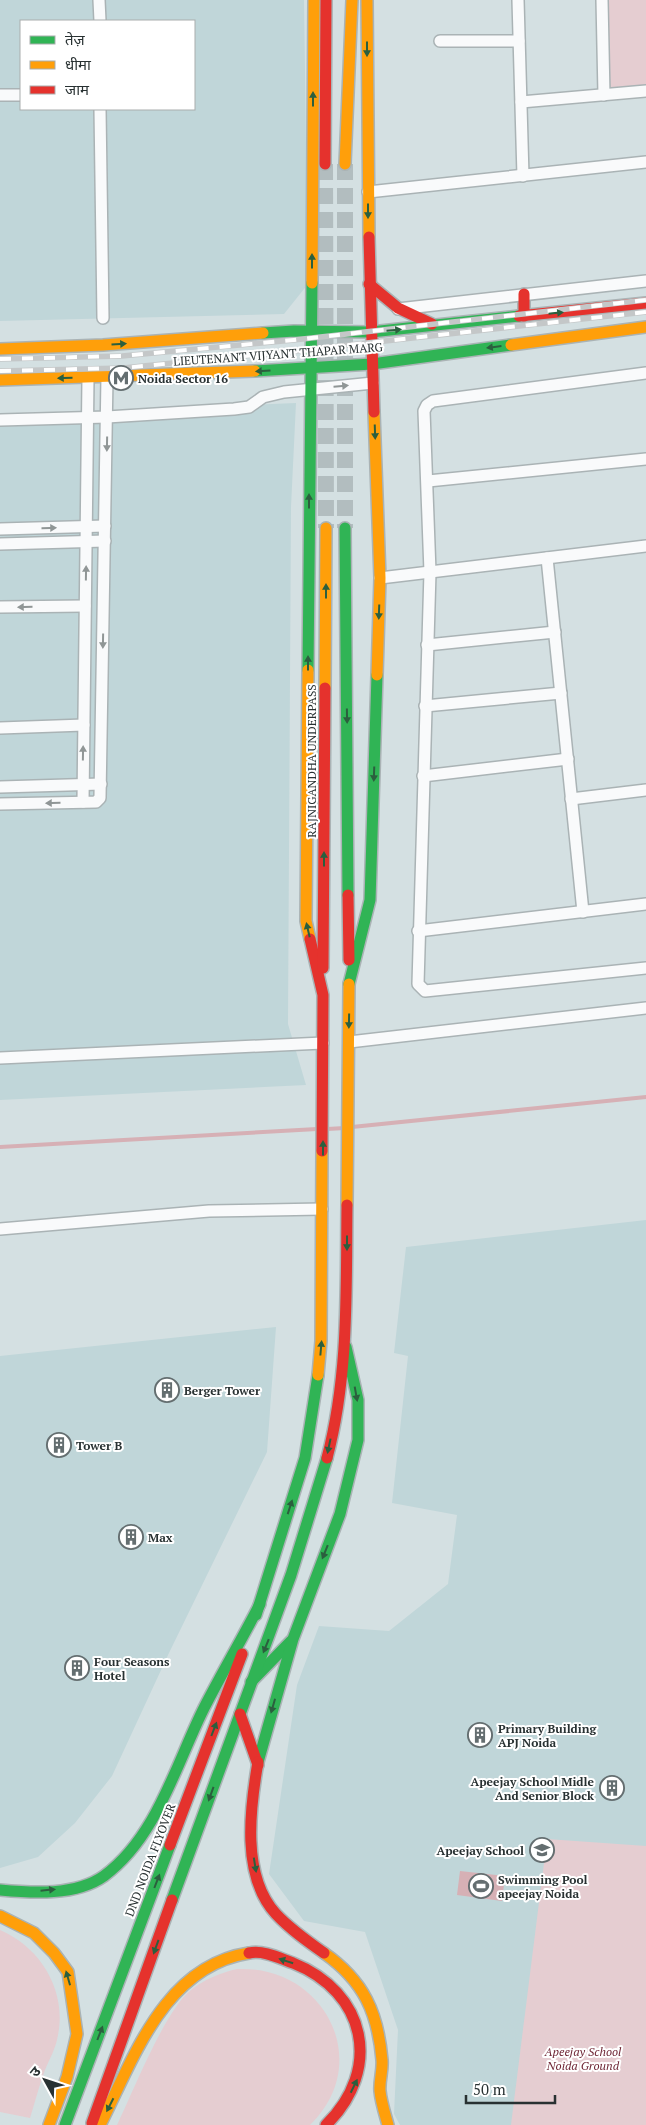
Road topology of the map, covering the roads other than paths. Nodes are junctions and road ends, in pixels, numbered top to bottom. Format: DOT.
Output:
graph roads {
  1 [pos="99,0"];
  2 [pos="314,0"];
  3 [pos="326,0"];
  4 [pos="352,0"];
  5 [pos="366,0"];
  6 [pos="518,0"];
  7 [pos="602,0"];
  8 [pos="100,20"];
  9 [pos="440,41"];
  10 [pos="519,41"];
  11 [pos="646,91"];
  12 [pos="0,95"];
  13 [pos="20,95"];
  14 [pos="604,95"];
  15 [pos="521,102"];
  16 [pos="100,110"];
  17 [pos="646,162"];
  18 [pos="325,164"];
  19 [pos="345,164"];
  20 [pos="523,176"];
  21 [pos="368,192"];
  22 [pos="646,281"];
  23 [pos="369,284"];
  24 [pos="524,294"];
  25 [pos="646,303"];
  26 [pos="398,309"];
  27 [pos="524,316"];
  28 [pos="103,318"];
  29 [pos="437,326"];
  30 [pos="646,327"];
  31 [pos="310,330"];
  32 [pos="371,332"];
  33 [pos="0,349"];
  34 [pos="372,364"];
  35 [pos="311,366"];
  36 [pos="646,373"];
  37 [pos="107,377"];
  38 [pos="88,378"];
  39 [pos="0,380"];
  40 [pos="373,383"];
  41 [pos="310,389"];
  42 [pos="88,417"];
  43 [pos="107,417"];
  44 [pos="0,420"];
  45 [pos="646,459"];
  46 [pos="428,481"];
  47 [pos="105,526"];
  48 [pos="86,527"];
  49 [pos="326,528"];
  50 [pos="345,528"];
  51 [pos="0,529"];
  52 [pos="86,541"];
  53 [pos="105,541"];
  54 [pos="0,544"];
  55 [pos="646,546"];
  56 [pos="548,558"];
  57 [pos="430,572"];
  58 [pos="380,578"];
  59 [pos="85,606"];
  60 [pos="0,607"];
  61 [pos="555,632"];
  62 [pos="427,645"];
  63 [pos="561,692"];
  64 [pos="426,706"];
  65 [pos="84,725"];
  66 [pos="0,728"];
  67 [pos="568,759"];
  68 [pos="423,776"];
  69 [pos="83,784"];
  70 [pos="100,784"];
  71 [pos="0,787"];
  72 [pos="646,790"];
  73 [pos="572,799"];
  74 [pos="83,802"];
  75 [pos="0,804"];
  76 [pos="646,904"];
  77 [pos="583,912"];
  78 [pos="418,931"];
  79 [pos="646,968"];
  80 [pos="349,986"];
  81 [pos="323,995"];
  82 [pos="646,1008"];
  83 [pos="349,1042"];
  84 [pos="323,1043"];
  85 [pos="0,1058"];
  86 [pos="322,1209"];
  87 [pos="0,1229"];
  88 [pos="346,1347"];
  89 [pos="260,1604"];
  90 [pos="293,1639"];
  91 [pos="251,1682"];
  92 [pos="240,1714"];
  93 [pos="258,1764"];
  94 [pos="0,1890"];
  95 [pos="0,1916"];
  96 [pos="49,2125"];
  97 [pos="65,2125"];
  98 [pos="92,2125"];
  99 [pos="100,2125"];
  100 [pos="326,2125"];
  101 [pos="388,2125"];
  1 -- 8 [label="street"];
  31 -- 2 [label="main road, one-way"];
  3 -- 18 [label="main road"];
  4 -- 19 [label="main road"];
  5 -- 21 [label="main road, one-way"];
  6 -- 10 [label="street"];
  7 -- 14 [label="street"];
  9 -- 10 [label="street"];
  10 -- 15 [label="street"];
  11 -- 14 [label="street"];
  12 -- 13 [label="street"];
  14 -- 15 [label="street"];
  15 -- 20 [label="street"];
  16 -- 28 [label="street"];
  17 -- 20 [label="street"];
  20 -- 21 [label="street"];
  21 -- 23 [label="main road, one-way"];
  22 -- 24 [label="street"];
  23 -- 26 [label="main road"];
  23 -- 32 [label="main road"];
  24 -- 26 [label="street"];
  24 -- 27 [label="main road"];
  27 -- 25 [label="main road, LIEUTENANT VIJYANT THAPAR MARG, one-way"];
  26 -- 29 [label="main road"];
  27 -- 29 [label="main road, LIEUTENANT VIJYANT THAPAR MARG"];
  32 -- 29 [label="main road, LIEUTENANT VIJYANT THAPAR MARG, one-way"];
  30 -- 34 [label="main road, LIEUTENANT VIJYANT THAPAR MARG, one-way"];
  31 -- 32 [label="main road, LIEUTENANT VIJYANT THAPAR MARG"];
  33 -- 31 [label="main road, LIEUTENANT VIJYANT THAPAR MARG, one-way"];
  31 -- 35 [label="main road"];
  32 -- 34 [label="main road"];
  34 -- 35 [label="main road, LIEUTENANT VIJYANT THAPAR MARG"];
  34 -- 40 [label="main road"];
  35 -- 37 [label="main road, LIEUTENANT VIJYANT THAPAR MARG, one-way"];
  35 -- 41 [label="main road"];
  36 -- 46 [label="street"];
  37 -- 38 [label="main road, LIEUTENANT VIJYANT THAPAR MARG"];
  37 -- 43 [label="street"];
  38 -- 39 [label="main road, LIEUTENANT VIJYANT THAPAR MARG, one-way"];
  38 -- 42 [label="street"];
  41 -- 40 [label="street, one-way"];
  40 -- 58 [label="main road, one-way"];
  41 -- 43 [label="street"];
  81 -- 41 [label="main road, one-way"];
  42 -- 43 [label="street"];
  42 -- 44 [label="street"];
  42 -- 48 [label="street"];
  43 -- 47 [label="street, one-way"];
  45 -- 46 [label="street"];
  46 -- 57 [label="street"];
  47 -- 48 [label="street"];
  47 -- 53 [label="street"];
  51 -- 48 [label="street, one-way"];
  48 -- 52 [label="street"];
  81 -- 49 [label="main road, RAJNIGANDHA UNDERPASS, one-way"];
  50 -- 80 [label="main road, one-way"];
  52 -- 53 [label="street"];
  52 -- 54 [label="street"];
  59 -- 52 [label="street, one-way"];
  53 -- 70 [label="street, one-way"];
  55 -- 56 [label="street"];
  56 -- 57 [label="street"];
  56 -- 61 [label="street"];
  57 -- 58 [label="street"];
  57 -- 62 [label="street"];
  58 -- 80 [label="main road, one-way"];
  59 -- 60 [label="street, one-way"];
  59 -- 65 [label="street"];
  61 -- 62 [label="street"];
  61 -- 63 [label="street"];
  62 -- 64 [label="street"];
  63 -- 64 [label="street"];
  63 -- 67 [label="street"];
  64 -- 68 [label="street"];
  65 -- 66 [label="street"];
  69 -- 65 [label="street, one-way"];
  67 -- 68 [label="street"];
  67 -- 73 [label="street"];
  68 -- 78 [label="street"];
  69 -- 70 [label="street"];
  69 -- 71 [label="street"];
  69 -- 74 [label="street"];
  70 -- 74 [label="street"];
  72 -- 73 [label="street"];
  73 -- 77 [label="street"];
  74 -- 75 [label="street, one-way"];
  76 -- 77 [label="street"];
  77 -- 78 [label="street"];
  78 -- 79 [label="street"];
  80 -- 83 [label="main road, one-way"];
  81 -- 84 [label="main road"];
  82 -- 83 [label="street"];
  83 -- 88 [label="main road, one-way"];
  84 -- 85 [label="street"];
  86 -- 84 [label="main road, one-way"];
  86 -- 87 [label="street"];
  89 -- 86 [label="main road, one-way"];
  88 -- 90 [label="main road, one-way"];
  88 -- 91 [label="main road, one-way"];
  94 -- 89 [label="main road, one-way"];
  97 -- 89 [label="main road, DND NOIDA FLYOVER, one-way"];
  90 -- 91 [label="main road"];
  90 -- 93 [label="main road, one-way"];
  91 -- 92 [label="main road"];
  92 -- 93 [label="main road"];
  92 -- 98 [label="main road, one-way"];
  93 -- 101 [label="main road, one-way"];
  96 -- 95 [label="main road, one-way"];
  100 -- 99 [label="main road, one-way"];
}
